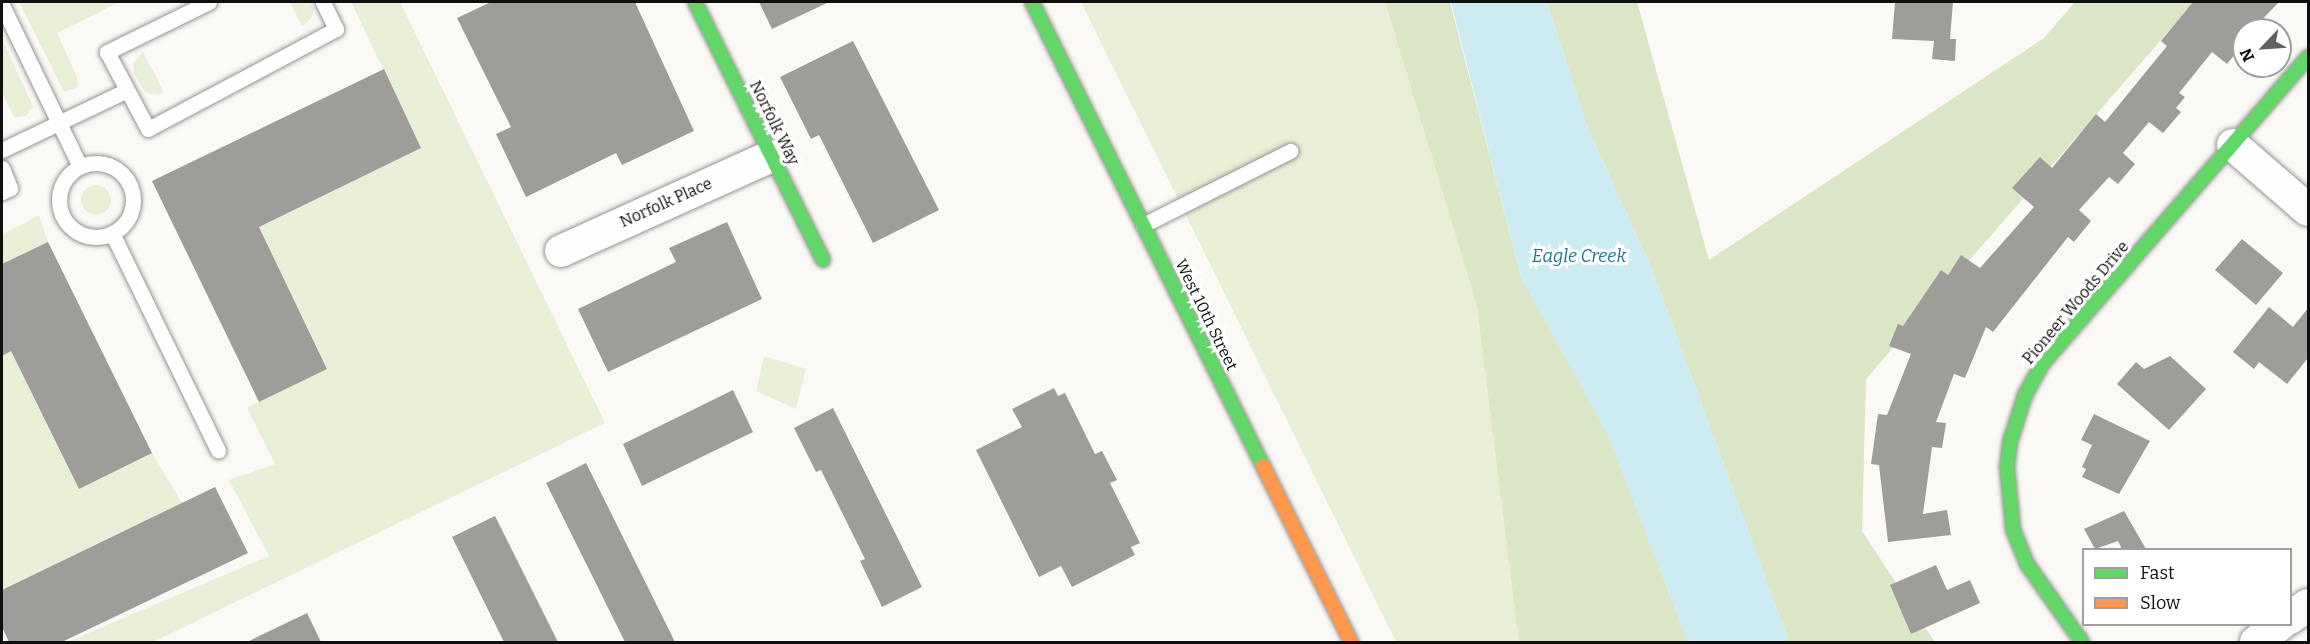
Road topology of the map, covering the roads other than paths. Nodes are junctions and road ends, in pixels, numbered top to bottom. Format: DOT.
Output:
graph roads {
  1 [pos="209,2"];
  2 [pos="323,2"];
  3 [pos="695,2"];
  4 [pos="1032,2"];
  5 [pos="2,5"];
  6 [pos="2308,57"];
  7 [pos="124,91"];
  8 [pos="58,122"];
  9 [pos="2233,145"];
  10 [pos="2,150"];
  11 [pos="1290,151"];
  12 [pos="771,156"];
  13 [pos="80,166"];
  14 [pos="2,168"];
  15 [pos="2,192"];
  16 [pos="2308,210"];
  17 [pos="1143,225"];
  18 [pos="112,233"];
  19 [pos="561,251"];
  20 [pos="823,260"];
  21 [pos="218,450"];
  22 [pos="2308,605"];
  23 [pos="2292,617"];
  24 [pos="2278,626"];
  25 [pos="1351,642"];
  26 [pos="2082,642"];
  27 [pos="2256,642"];
  1 -- 7 [label="lane"];
  2 -- 7 [label="lane"];
  3 -- 12 [label="street, Norfolk Way"];
  4 -- 17 [label="street, West 10th Street"];
  5 -- 8 [label="lane"];
  6 -- 9 [label="street, Pioneer Woods Drive"];
  7 -- 8 [label="lane"];
  8 -- 10 [label="lane"];
  8 -- 13 [label="lane"];
  9 -- 16 [label="street"];
  9 -- 26 [label="street, Pioneer Woods Drive"];
  11 -- 17 [label="lane"];
  12 -- 19 [label="street, Norfolk Place"];
  12 -- 20 [label="street, Norfolk Way"];
  13 -- 18 [label="lane"];
  13 -- 18 [label="lane"];
  14 -- 15 [label="lane"];
  17 -- 25 [label="street, West 10th Street"];
  18 -- 21 [label="lane"];
  22 -- 23 [label="street"];
  24 -- 27 [label="street"];
}
